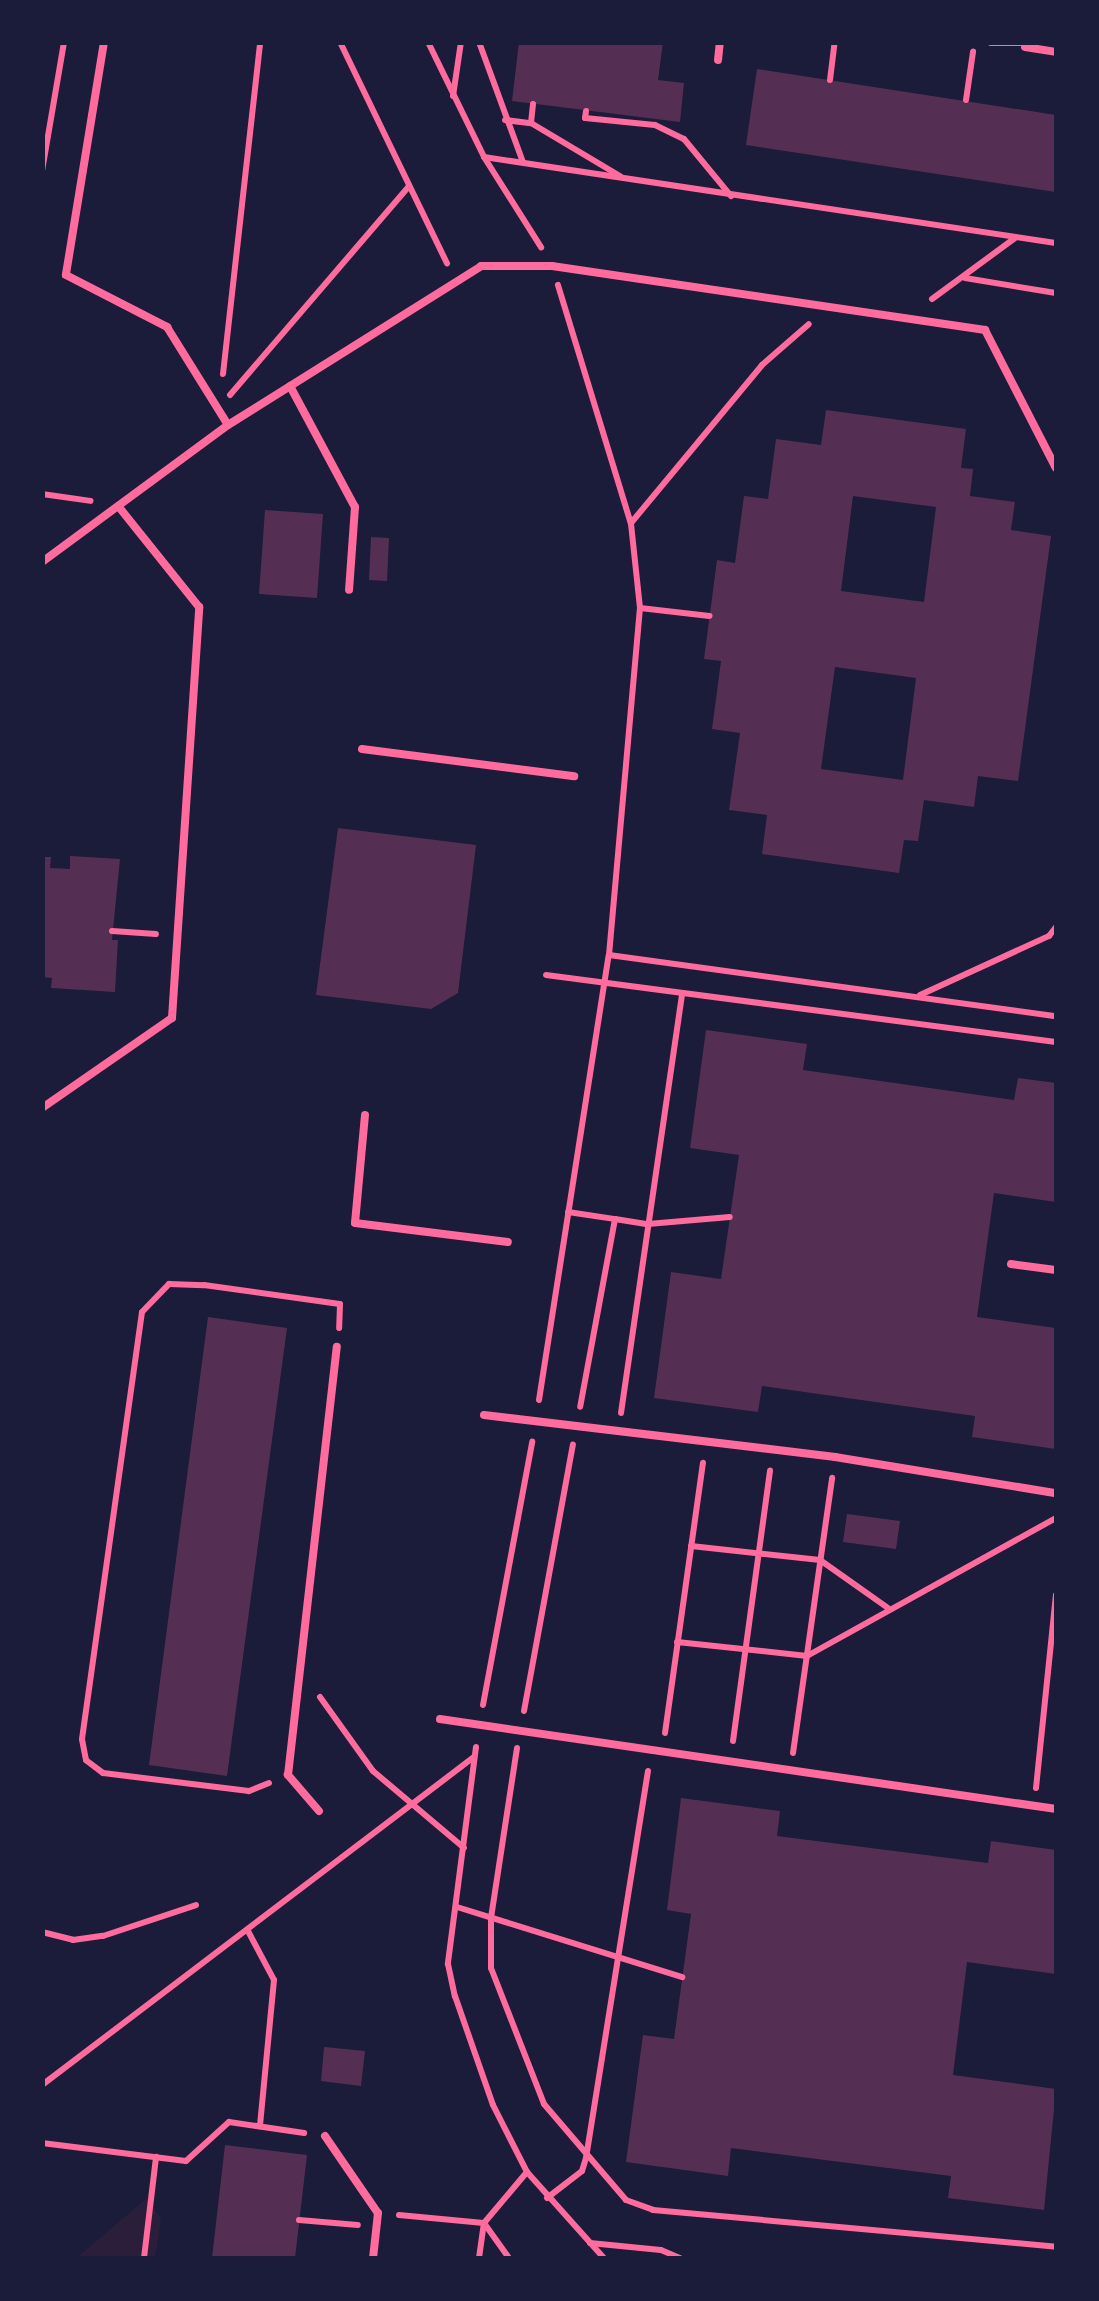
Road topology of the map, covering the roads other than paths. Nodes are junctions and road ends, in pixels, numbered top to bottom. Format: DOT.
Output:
graph roads {
  1 [pos="104,42"];
  2 [pos="720,42"];
  3 [pos="992,42"];
  4 [pos="1025,45"];
  5 [pos="1056,52"];
  6 [pos="718,60"];
  7 [pos="290,386"];
  8 [pos="228,425"];
  9 [pos="1056,468"];
  10 [pos="118,506"];
  11 [pos="42,562"];
  12 [pos="350,590"];
  13 [pos="362,748"];
  14 [pos="574,776"];
  15 [pos="42,1108"];
  16 [pos="365,1116"];
  17 [pos="508,1242"];
  18 [pos="1011,1264"];
  19 [pos="1056,1270"];
  20 [pos="338,1347"];
  21 [pos="484,1415"];
  22 [pos="1056,1493"];
  23 [pos="440,1719"];
  24 [pos="1056,1809"];
  25 [pos="319,1811"];
  26 [pos="325,2136"];
  27 [pos="374,2258"];
  1 -- 8 [label="lane"];
  2 -- 6 [label="lane"];
  3 -- 4 [label="lane"];
  4 -- 5 [label="lane"];
  7 -- 8 [label="lane"];
  7 -- 9 [label="lane"];
  7 -- 12 [label="lane"];
  8 -- 10 [label="lane"];
  10 -- 11 [label="lane"];
  10 -- 15 [label="lane"];
  13 -- 14 [label="lane"];
  16 -- 17 [label="lane"];
  18 -- 19 [label="lane"];
  20 -- 25 [label="lane"];
  21 -- 22 [label="lane"];
  23 -- 24 [label="lane"];
  26 -- 27 [label="lane"];
}
